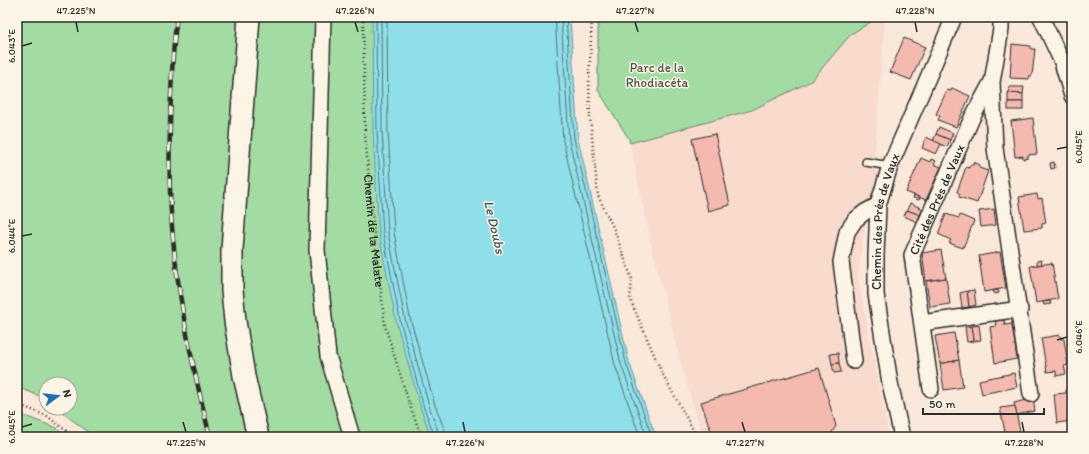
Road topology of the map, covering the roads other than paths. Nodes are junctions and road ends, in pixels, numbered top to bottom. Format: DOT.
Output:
graph roads {
  1 [pos="249,17"];
  2 [pos="323,17"];
  3 [pos="954,17"];
  4 [pos="1001,17"];
  5 [pos="1041,17"];
  6 [pos="992,82"];
  7 [pos="1072,96"];
  8 [pos="866,162"];
  9 [pos="890,166"];
  10 [pos="878,205"];
  11 [pos="1020,309"];
  12 [pos="922,323"];
  13 [pos="854,361"];
  14 [pos="931,390"];
  15 [pos="1031,394"];
  16 [pos="258,437"];
  17 [pos="352,437"];
  18 [pos="902,437"];
  1 -- 16 [label="main road"];
  2 -- 17 [label="street"];
  3 -- 9 [label="street, Chemin des Prés de Vaux"];
  4 -- 6 [label="street, Cité des Prés de Vaux"];
  5 -- 7 [label="street"];
  6 -- 11 [label="street, Cité des Prés de Vaux"];
  6 -- 12 [label="street, Cité des Prés de Vaux"];
  8 -- 9 [label="lane"];
  9 -- 10 [label="street, Chemin des Prés de Vaux"];
  10 -- 13 [label="street"];
  10 -- 18 [label="street, Chemin des Prés de Vaux"];
  11 -- 12 [label="street"];
  11 -- 15 [label="street, Cité des Prés de Vaux"];
  12 -- 14 [label="street, Cité des Prés de Vaux"];
}
